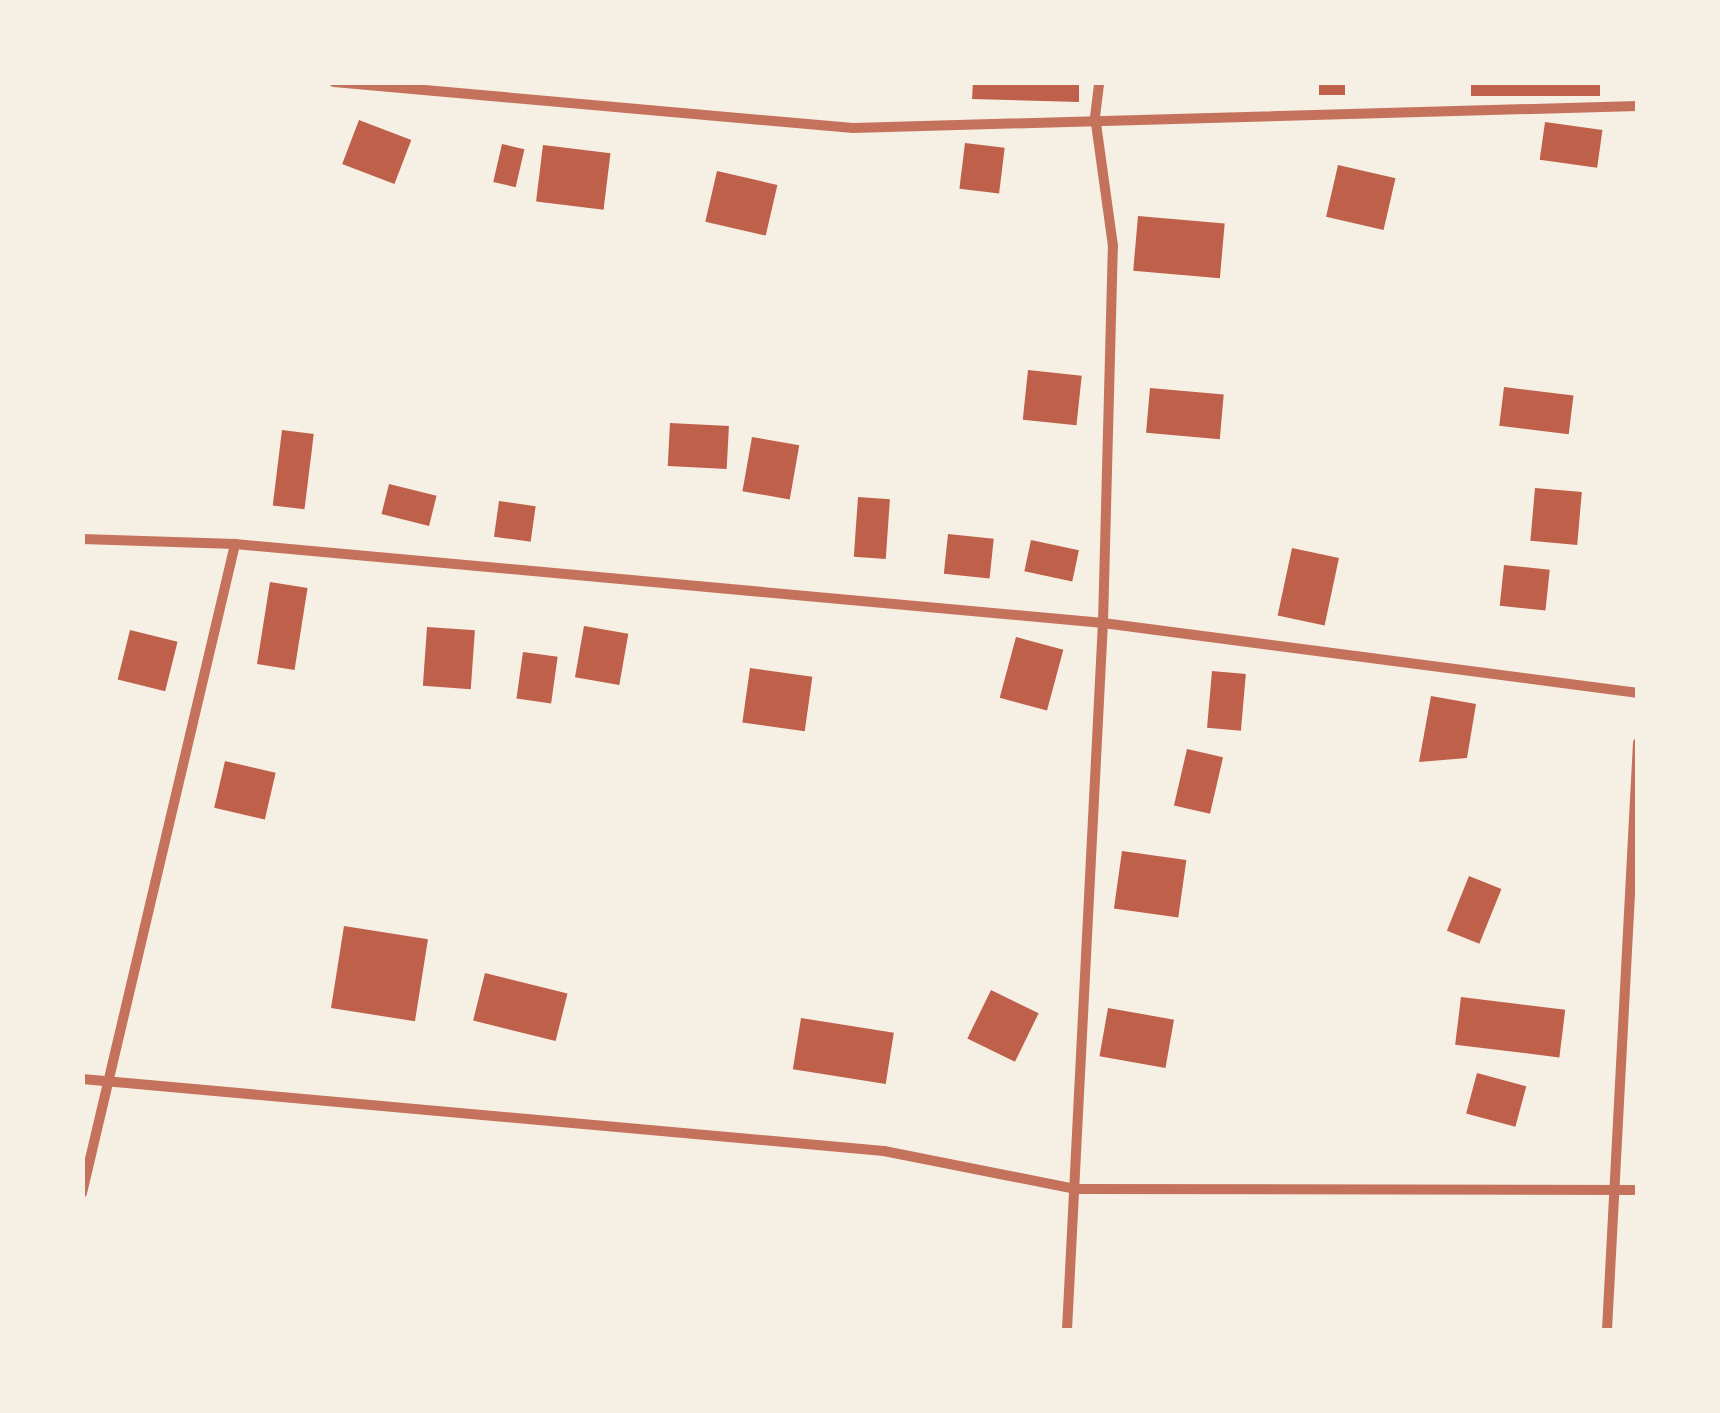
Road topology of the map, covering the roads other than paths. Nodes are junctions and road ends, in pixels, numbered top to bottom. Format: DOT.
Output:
graph roads {
  1 [pos="334,82"];
  2 [pos="1100,82"];
  3 [pos="1638,106"];
  4 [pos="1095,116"];
  5 [pos="82,539"];
  6 [pos="235,544"];
  7 [pos="1103,622"];
  8 [pos="1638,693"];
  9 [pos="1638,743"];
  10 [pos="82,1080"];
  11 [pos="114,1082"];
  12 [pos="1612,1188"];
  13 [pos="1076,1190"];
  14 [pos="1638,1190"];
  15 [pos="82,1194"];
  16 [pos="1067,1330"];
  17 [pos="1607,1330"];
  1 -- 4 [label="street"];
  2 -- 4 [label="street"];
  3 -- 4 [label="street"];
  4 -- 7 [label="street"];
  5 -- 6 [label="street"];
  6 -- 7 [label="street"];
  6 -- 11 [label="street"];
  7 -- 8 [label="street"];
  7 -- 13 [label="street"];
  9 -- 12 [label="street"];
  10 -- 11 [label="street"];
  11 -- 13 [label="street"];
  11 -- 15 [label="street"];
  12 -- 13 [label="street"];
  12 -- 14 [label="street"];
  12 -- 17 [label="street"];
  13 -- 16 [label="street"];
}
